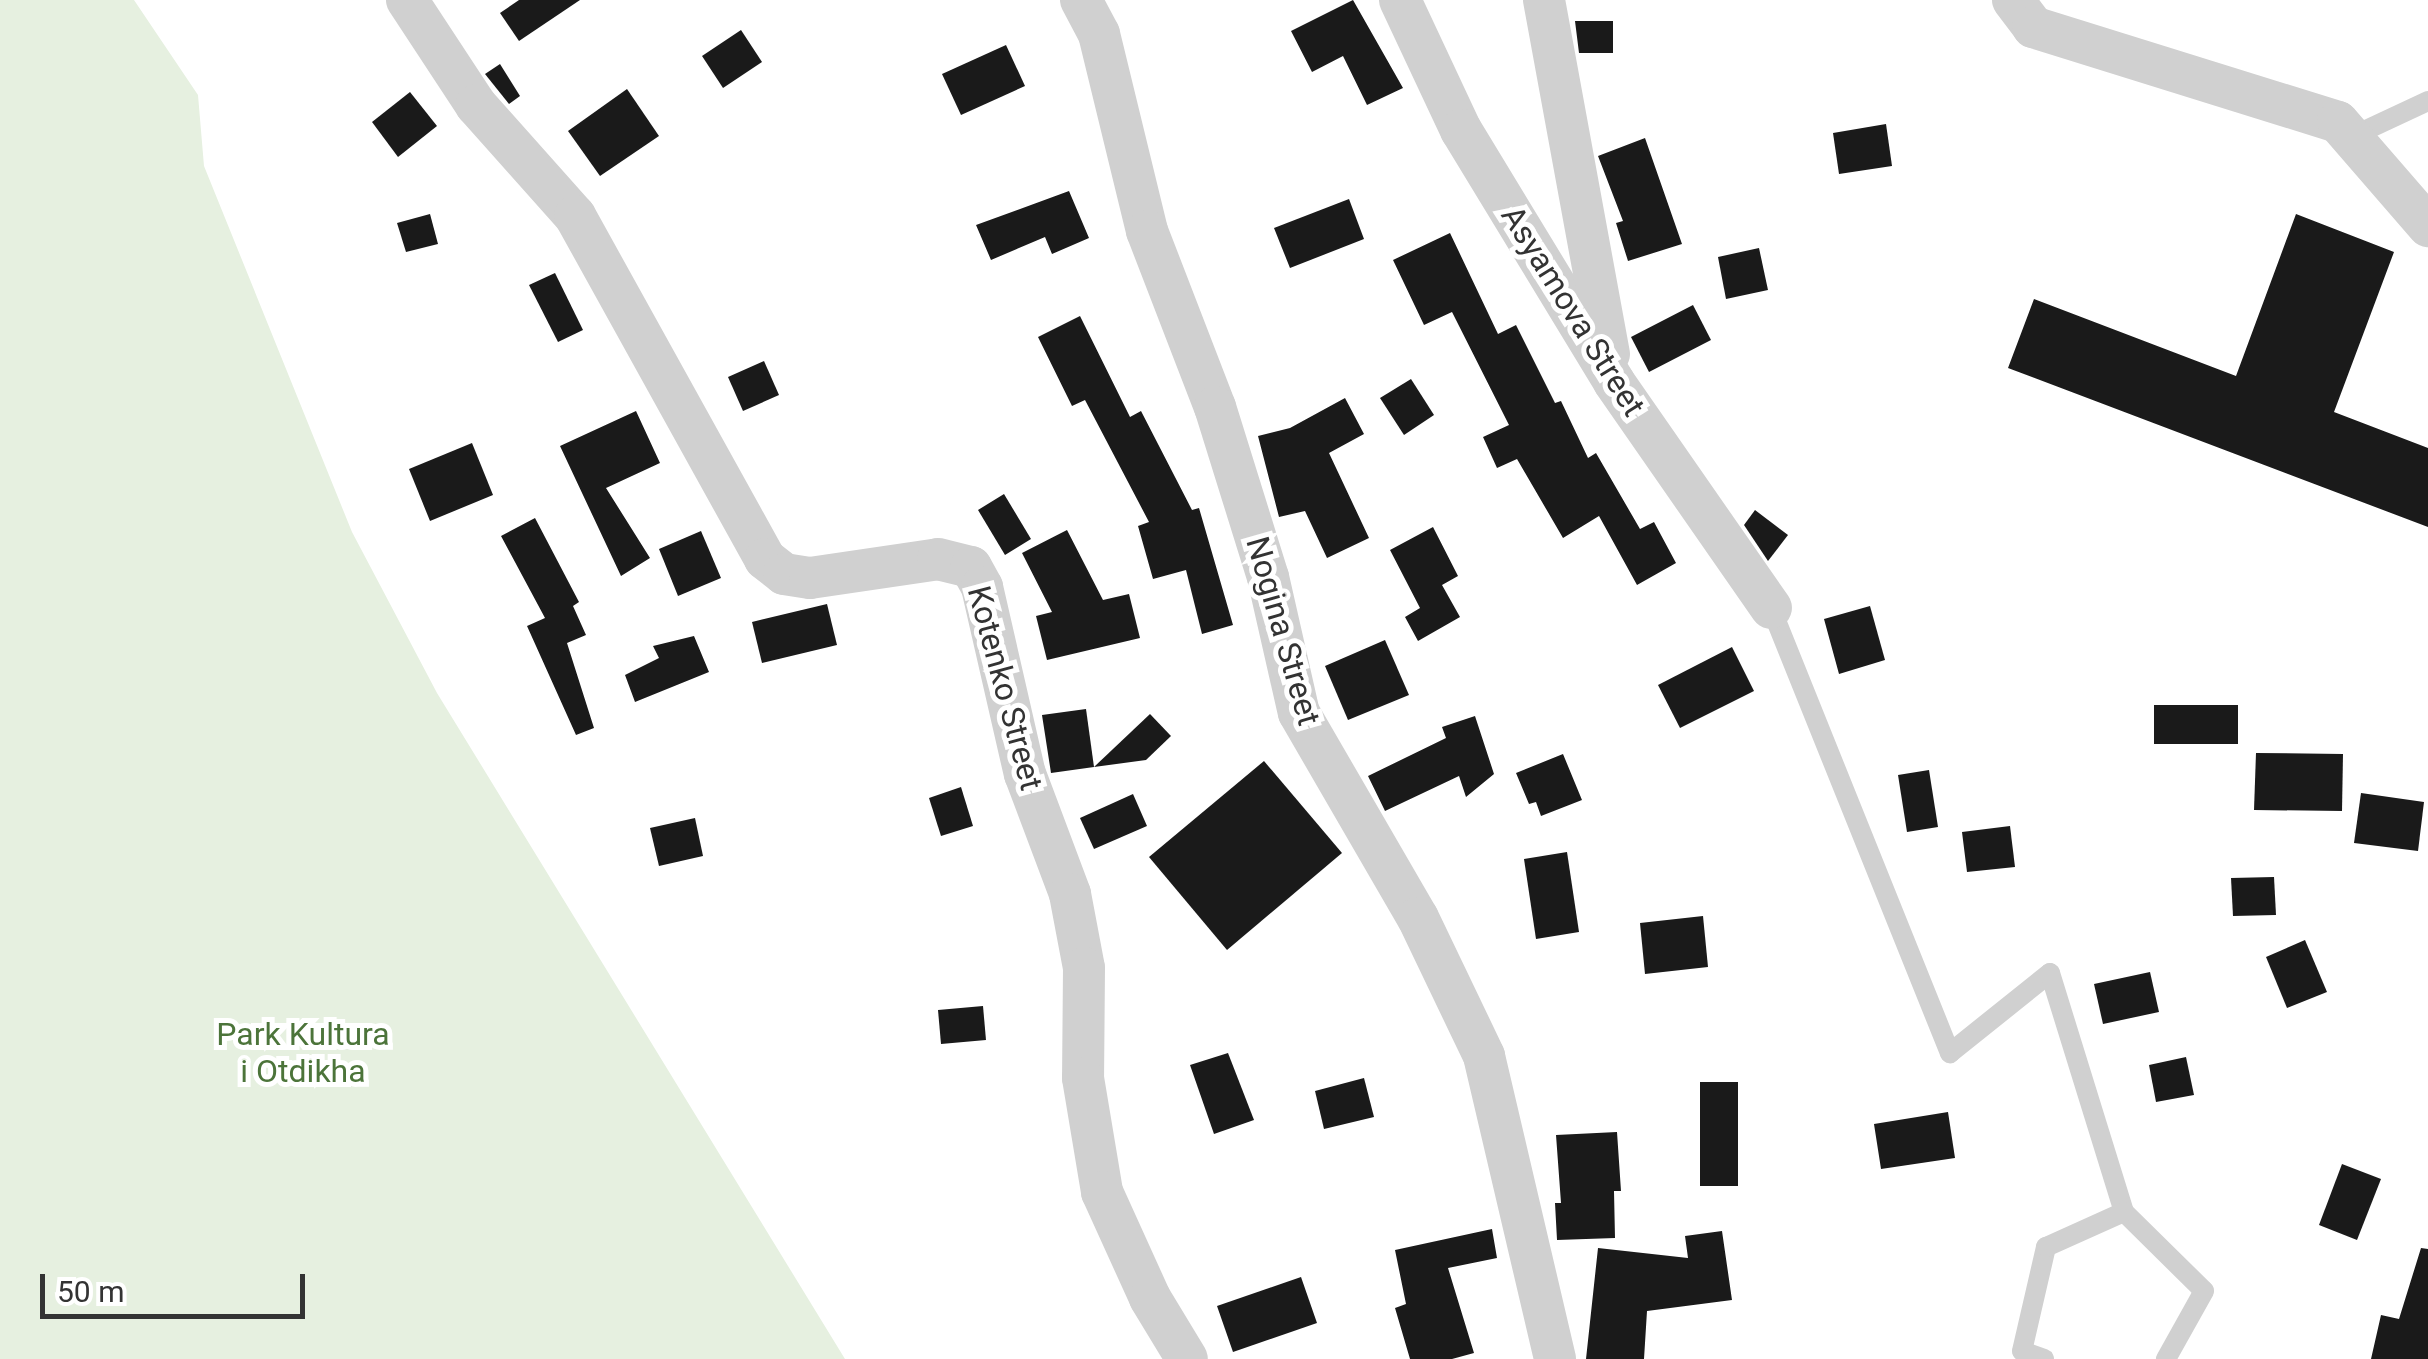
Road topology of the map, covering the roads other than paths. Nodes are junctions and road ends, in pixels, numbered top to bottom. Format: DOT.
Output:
graph roads {
  1 [pos="407,0"];
  2 [pos="1081,0"];
  3 [pos="1400,0"];
  4 [pos="1544,0"];
  5 [pos="2013,0"];
  6 [pos="2428,101"];
  7 [pos="2351,138"];
  8 [pos="2428,226"];
  9 [pos="1614,382"];
  10 [pos="1771,608"];
  11 [pos="2124,1212"];
  12 [pos="1187,1359"];
  13 [pos="1555,1359"];
  14 [pos="2044,1359"];
  15 [pos="2166,1359"];
  1 -- 12 [label="street, Kotenko Street"];
  2 -- 13 [label="street, Nogina Street"];
  3 -- 9 [label="street, Asyamova Street"];
  4 -- 9 [label="street"];
  5 -- 7 [label="street"];
  6 -- 7 [label="lane"];
  7 -- 8 [label="street"];
  9 -- 10 [label="street, Asyamova Street"];
  10 -- 11 [label="lane"];
  11 -- 14 [label="lane"];
  11 -- 15 [label="lane"];
}
